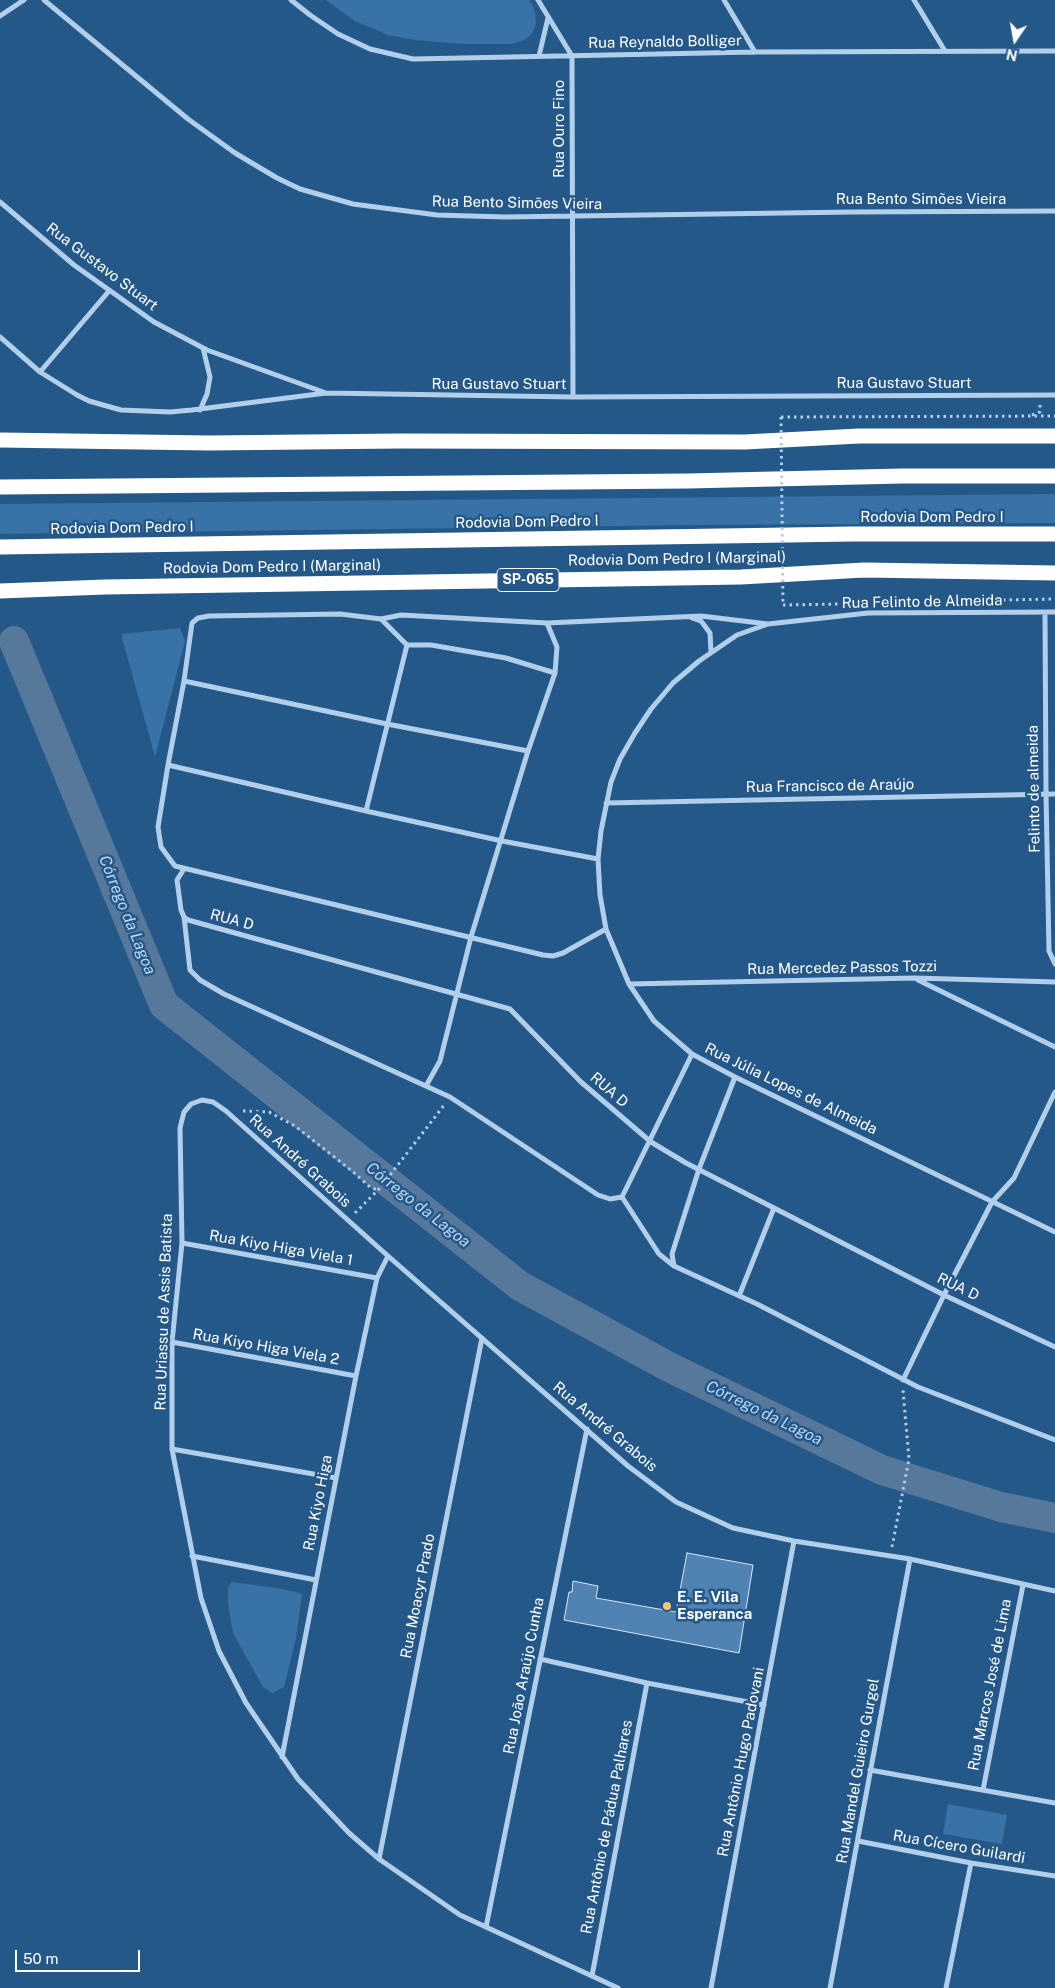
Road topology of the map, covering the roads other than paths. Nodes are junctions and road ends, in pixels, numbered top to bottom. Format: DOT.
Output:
graph roads {
  1 [pos="24,0"];
  2 [pos="44,0"];
  3 [pos="291,0"];
  4 [pos="538,0"];
  5 [pos="724,0"];
  6 [pos="914,0"];
  7 [pos="0,16"];
  8 [pos="549,17"];
  9 [pos="945,51"];
  10 [pos="1055,51"];
  11 [pos="755,52"];
  12 [pos="539,56"];
  13 [pos="572,56"];
  14 [pos="0,202"];
  15 [pos="1055,211"];
  16 [pos="571,217"];
  17 [pos="108,291"];
  18 [pos="0,337"];
  19 [pos="203,348"];
  20 [pos="40,372"];
  21 [pos="326,393"];
  22 [pos="1055,395"];
  23 [pos="573,397"];
  24 [pos="200,410"];
  25 [pos="1055,436"];
  26 [pos="0,440"];
  27 [pos="1055,476"];
  28 [pos="0,487"];
  29 [pos="1055,534"];
  30 [pos="0,548"];
  31 [pos="1055,573"];
  32 [pos="0,591"];
  33 [pos="1045,612"];
  34 [pos="1055,612"];
  35 [pos="687,617"];
  36 [pos="381,619"];
  37 [pos="547,623"];
  38 [pos="768,624"];
  39 [pos="407,645"];
  40 [pos="711,652"];
  41 [pos="555,673"];
  42 [pos="184,682"];
  43 [pos="387,724"];
  44 [pos="528,751"];
  45 [pos="168,765"];
  46 [pos="1046,794"];
  47 [pos="1055,794"];
  48 [pos="606,803"];
  49 [pos="366,811"];
  50 [pos="502,841"];
  51 [pos="598,859"];
  52 [pos="184,869"];
  53 [pos="184,917"];
  54 [pos="606,929"];
  55 [pos="471,937"];
  56 [pos="1055,964"];
  57 [pos="915,978"];
  58 [pos="1055,982"];
  59 [pos="629,984"];
  60 [pos="458,993"];
  61 [pos="1055,1047"];
  62 [pos="692,1054"];
  63 [pos="735,1077"];
  64 [pos="426,1086"];
  65 [pos="1055,1092"];
  66 [pos="226,1111"];
  67 [pos="651,1142"];
  68 [pos="699,1169"];
  69 [pos="622,1197"];
  70 [pos="992,1202"];
  71 [pos="774,1208"];
  72 [pos="1055,1232"];
  73 [pos="182,1243"];
  74 [pos="388,1256"];
  75 [pos="674,1266"];
  76 [pos="377,1278"];
  77 [pos="944,1295"];
  78 [pos="739,1296"];
  79 [pos="482,1338"];
  80 [pos="172,1342"];
  81 [pos="1055,1347"];
  82 [pos="356,1376"];
  83 [pos="903,1380"];
  84 [pos="587,1429"];
  85 [pos="1055,1440"];
  86 [pos="172,1449"];
  87 [pos="336,1478"];
  88 [pos="794,1541"];
  89 [pos="192,1556"];
  90 [pos="910,1559"];
  91 [pos="316,1580"];
  92 [pos="1023,1585"];
  93 [pos="1055,1591"];
  94 [pos="540,1659"];
  95 [pos="647,1682"];
  96 [pos="764,1705"];
  97 [pos="282,1757"];
  98 [pos="870,1770"];
  99 [pos="983,1790"];
  100 [pos="1055,1803"];
  101 [pos="858,1841"];
  102 [pos="379,1859"];
  103 [pos="972,1863"];
  104 [pos="1055,1876"];
  105 [pos="486,1927"];
  106 [pos="592,1976"];
  107 [pos="618,1988"];
  108 [pos="711,1988"];
  109 [pos="830,1988"];
  110 [pos="946,1988"];
  1 -- 7 [label="street"];
  2 -- 16 [label="street, Rua Bento Simões Vieira"];
  3 -- 12 [label="street, Rua Reynaldo Bolliger"];
  4 -- 8 [label="street"];
  5 -- 11 [label="street"];
  6 -- 9 [label="street"];
  8 -- 12 [label="street"];
  8 -- 13 [label="street"];
  9 -- 10 [label="street, Rua Reynaldo Bolliger"];
  9 -- 11 [label="street, Rua Reynaldo Bolliger"];
  11 -- 13 [label="street, Rua Reynaldo Bolliger"];
  12 -- 13 [label="street, Rua Reynaldo Bolliger"];
  13 -- 16 [label="street, Rua Ouro Fino"];
  14 -- 17 [label="street, Rua Gustavo Stuart"];
  15 -- 16 [label="street, Rua Bento Simões Vieira"];
  16 -- 23 [label="street, Rua Ouro Fino"];
  17 -- 19 [label="street, Rua Gustavo Stuart"];
  17 -- 20 [label="street"];
  18 -- 20 [label="street"];
  19 -- 21 [label="street, Rua Gustavo Stuart"];
  19 -- 24 [label="street"];
  20 -- 24 [label="street"];
  21 -- 23 [label="street, Rua Gustavo Stuart"];
  21 -- 24 [label="street"];
  22 -- 23 [label="street, Rua Gustavo Stuart"];
  25 -- 26 [label="highway"];
  27 -- 28 [label="highway"];
  29 -- 30 [label="highway, Rodovia Dom Pedro I"];
  31 -- 32 [label="highway, Rodovia Dom Pedro I (Marginal) / SP-065"];
  33 -- 34 [label="street, Rua Felinto de Almeida"];
  33 -- 38 [label="street, Rua Felinto de Almeida"];
  33 -- 46 [label="street, Felinto de almeida"];
  35 -- 37 [label="street"];
  35 -- 38 [label="street"];
  35 -- 40 [label="street"];
  36 -- 37 [label="street"];
  36 -- 39 [label="street"];
  36 -- 42 [label="street"];
  37 -- 41 [label="street"];
  38 -- 40 [label="street, Rua Felinto de Almeida"];
  39 -- 41 [label="street"];
  39 -- 43 [label="street"];
  40 -- 48 [label="street, Rua Felinto de Almeida"];
  41 -- 44 [label="street"];
  42 -- 43 [label="street"];
  42 -- 45 [label="street"];
  43 -- 44 [label="street"];
  43 -- 49 [label="street"];
  44 -- 50 [label="street"];
  45 -- 49 [label="street"];
  45 -- 52 [label="street"];
  46 -- 47 [label="street, Rua Francisco de Araújo"];
  46 -- 48 [label="street, Rua Francisco de Araújo"];
  46 -- 56 [label="street, Felinto de almeida"];
  48 -- 51 [label="street, Rua Felinto de Almeida"];
  49 -- 50 [label="street"];
  50 -- 51 [label="street"];
  50 -- 55 [label="street"];
  51 -- 54 [label="street, Rua Júlia Lopes de Almeida"];
  52 -- 53 [label="street"];
  52 -- 55 [label="street"];
  53 -- 60 [label="street, RUA D"];
  53 -- 64 [label="street"];
  54 -- 55 [label="street"];
  54 -- 59 [label="street, Rua Júlia Lopes de Almeida"];
  55 -- 60 [label="street"];
  57 -- 58 [label="street, Rua Mercedez Passos Tozzi"];
  57 -- 59 [label="street, Rua Mercedez Passos Tozzi"];
  57 -- 61 [label="street"];
  59 -- 62 [label="street, Rua Júlia Lopes de Almeida"];
  60 -- 64 [label="street"];
  60 -- 67 [label="street, RUA D"];
  62 -- 63 [label="street, Rua Júlia Lopes de Almeida"];
  62 -- 67 [label="street"];
  63 -- 68 [label="street"];
  63 -- 70 [label="street, Rua Júlia Lopes de Almeida"];
  64 -- 69 [label="street"];
  65 -- 70 [label="street"];
  66 -- 73 [label="street, Rua Uriassu de Assis Batista"];
  66 -- 74 [label="street, Rua André Grabois"];
  67 -- 68 [label="street, RUA D"];
  67 -- 69 [label="street"];
  68 -- 71 [label="street, RUA D"];
  68 -- 75 [label="street"];
  69 -- 75 [label="street"];
  70 -- 72 [label="street, Rua Júlia Lopes de Almeida"];
  70 -- 77 [label="street"];
  71 -- 77 [label="street, RUA D"];
  71 -- 78 [label="street"];
  73 -- 76 [label="street, Rua Kiyo Higa Viela 1"];
  73 -- 80 [label="street, Rua Uriassu de Assis Batista"];
  74 -- 76 [label="street, Rua Kiyo Higa"];
  74 -- 79 [label="street, Rua André Grabois"];
  75 -- 78 [label="street"];
  76 -- 82 [label="street, Rua Kiyo Higa"];
  77 -- 81 [label="street, RUA D"];
  77 -- 83 [label="street"];
  78 -- 83 [label="street"];
  79 -- 84 [label="street, Rua André Grabois"];
  79 -- 102 [label="street, Rua Moacyr Prado"];
  80 -- 82 [label="street, Rua Kiyo Higa Viela 2"];
  80 -- 86 [label="street, Rua Uriassu de Assis Batista"];
  82 -- 87 [label="street, Rua Kiyo Higa"];
  83 -- 85 [label="street"];
  84 -- 88 [label="street, Rua André Grabois"];
  84 -- 94 [label="street, Rua João Araújo Cunha"];
  86 -- 87 [label="street"];
  86 -- 89 [label="street, Rua Uriassu de Assis Batista"];
  87 -- 91 [label="street, Rua Kiyo Higa"];
  88 -- 90 [label="street, Rua André Grabois"];
  88 -- 96 [label="street, Rua Antônio Hugo Padovani"];
  89 -- 91 [label="street"];
  89 -- 97 [label="street, Rua Uriassu de Assis Batista"];
  90 -- 92 [label="street, Rua André Grabois"];
  90 -- 98 [label="street, Rua Mandel Guieiro Gurgel"];
  91 -- 97 [label="street, Rua Kiyo Higa"];
  92 -- 93 [label="street, Rua André Grabois"];
  92 -- 99 [label="street, Rua Marcos José de Lima"];
  94 -- 95 [label="street"];
  94 -- 105 [label="street, Rua João Araújo Cunha"];
  95 -- 96 [label="street"];
  95 -- 106 [label="street, Rua Antônio de Pádua Palhares"];
  96 -- 108 [label="street, Rua Antônio Hugo Padovani"];
  97 -- 102 [label="street, Rua Uriassu de Assis Batista"];
  98 -- 99 [label="street"];
  98 -- 101 [label="street, Rua Mandel Guieiro Gurgel"];
  99 -- 100 [label="street"];
  101 -- 103 [label="street, Rua Cícero Guilardi"];
  101 -- 109 [label="street, Rua Mandel Guieiro Gurgel"];
  102 -- 105 [label="street, Rua Uriassu de Assis Batista"];
  103 -- 104 [label="street, Rua Cícero Guilardi"];
  103 -- 110 [label="street"];
  105 -- 106 [label="street, Rua Uriassu de Assis Batista"];
  106 -- 107 [label="street, Rua Uriassu de Assis Batista"];
}
